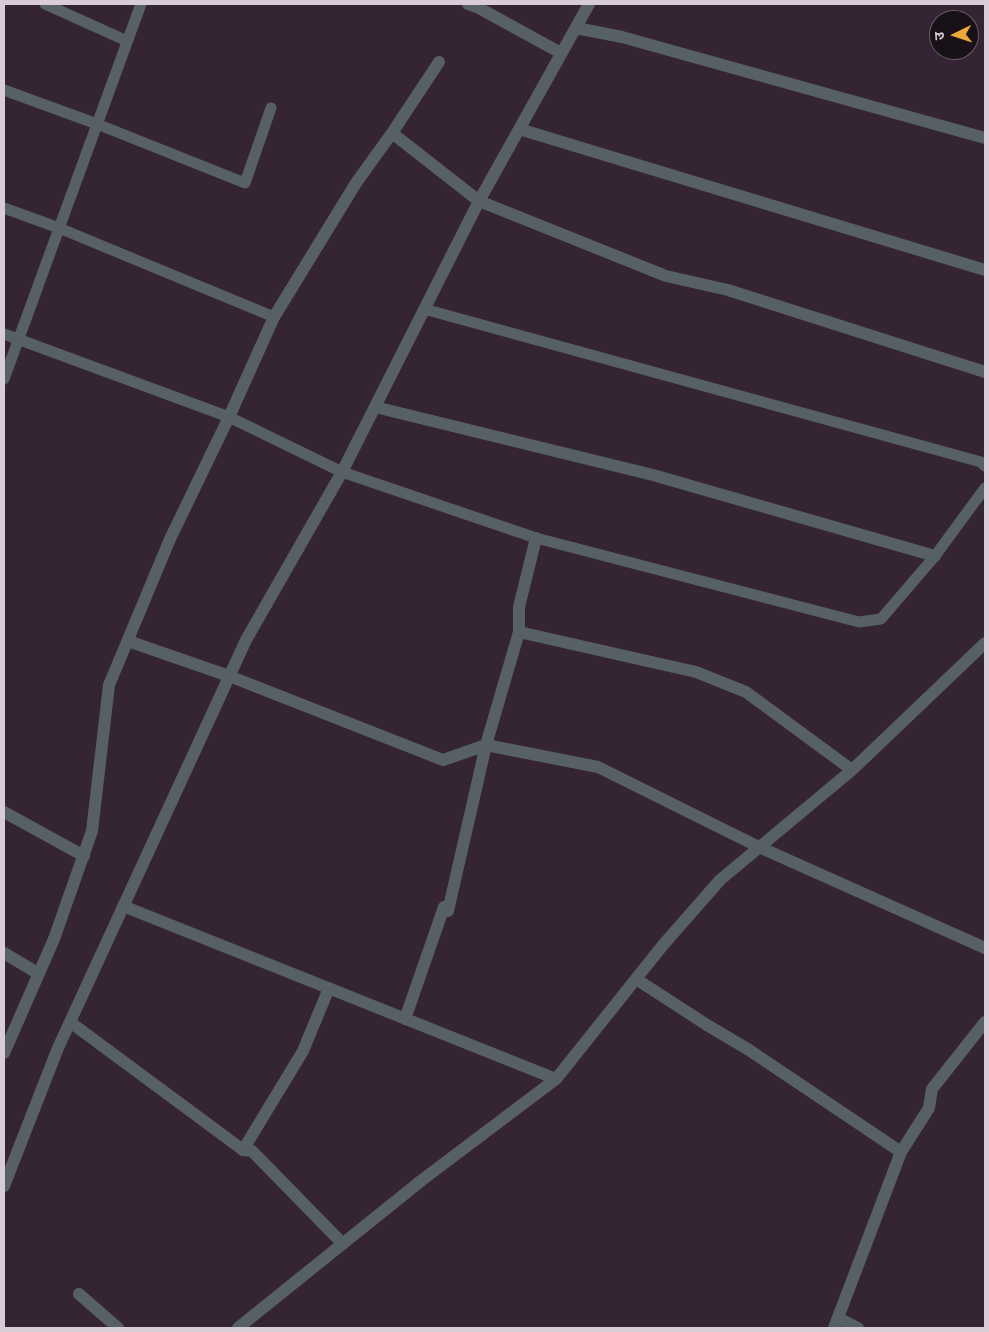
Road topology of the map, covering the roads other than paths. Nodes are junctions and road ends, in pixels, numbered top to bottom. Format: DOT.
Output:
graph roads {
  1 [pos="44,4"];
  2 [pos="141,4"];
  3 [pos="589,4"];
  4 [pos="474,5"];
  5 [pos="576,28"];
  6 [pos="127,41"];
  7 [pos="561,53"];
  8 [pos="440,62"];
  9 [pos="4,90"];
  10 [pos="271,108"];
  11 [pos="97,124"];
  12 [pos="519,129"];
  13 [pos="392,133"];
  14 [pos="985,138"];
  15 [pos="479,201"];
  16 [pos="4,208"];
  17 [pos="59,228"];
  18 [pos="985,270"];
  19 [pos="424,309"];
  20 [pos="274,317"];
  21 [pos="4,334"];
  22 [pos="18,339"];
  23 [pos="985,372"];
  24 [pos="4,379"];
  25 [pos="375,408"];
  26 [pos="229,417"];
  27 [pos="985,466"];
  28 [pos="342,472"];
  29 [pos="985,488"];
  30 [pos="536,538"];
  31 [pos="935,556"];
  32 [pos="519,632"];
  33 [pos="128,641"];
  34 [pos="985,643"];
  35 [pos="229,676"];
  36 [pos="486,745"];
  37 [pos="852,770"];
  38 [pos="4,812"];
  39 [pos="759,847"];
  40 [pos="84,856"];
  41 [pos="123,906"];
  42 [pos="985,948"];
  43 [pos="4,953"];
  44 [pos="38,974"];
  45 [pos="636,979"];
  46 [pos="329,988"];
  47 [pos="405,1019"];
  48 [pos="70,1022"];
  49 [pos="985,1022"];
  50 [pos="4,1053"];
  51 [pos="556,1080"];
  52 [pos="244,1150"];
  53 [pos="900,1152"];
  54 [pos="4,1186"];
  55 [pos="343,1244"];
  56 [pos="79,1294"];
  57 [pos="836,1323"];
  58 [pos="118,1328"];
  59 [pos="238,1328"];
  60 [pos="858,1328"];
  1 -- 6 [label="lane"];
  2 -- 6 [label="lane"];
  3 -- 5 [label="street"];
  4 -- 7 [label="street"];
  5 -- 7 [label="street"];
  5 -- 14 [label="street"];
  6 -- 11 [label="lane"];
  7 -- 12 [label="street"];
  8 -- 13 [label="street"];
  9 -- 11 [label="lane"];
  10 -- 11 [label="lane"];
  11 -- 17 [label="lane"];
  12 -- 15 [label="street"];
  12 -- 18 [label="street"];
  13 -- 15 [label="street"];
  13 -- 20 [label="street"];
  15 -- 19 [label="street"];
  15 -- 23 [label="street"];
  16 -- 17 [label="lane"];
  17 -- 20 [label="lane"];
  17 -- 22 [label="lane"];
  19 -- 25 [label="street"];
  19 -- 27 [label="lane"];
  20 -- 26 [label="street"];
  21 -- 22 [label="lane"];
  22 -- 24 [label="lane"];
  22 -- 26 [label="lane"];
  25 -- 28 [label="street"];
  25 -- 31 [label="street"];
  26 -- 28 [label="lane"];
  26 -- 33 [label="street"];
  28 -- 30 [label="lane"];
  28 -- 35 [label="street"];
  29 -- 31 [label="lane"];
  30 -- 31 [label="lane"];
  30 -- 32 [label="street"];
  32 -- 36 [label="street"];
  32 -- 37 [label="street"];
  33 -- 35 [label="street"];
  33 -- 40 [label="street"];
  34 -- 37 [label="street"];
  35 -- 36 [label="street"];
  35 -- 41 [label="street"];
  36 -- 39 [label="street"];
  36 -- 47 [label="street"];
  37 -- 39 [label="street"];
  38 -- 40 [label="street"];
  39 -- 42 [label="street"];
  39 -- 45 [label="street"];
  40 -- 44 [label="street"];
  41 -- 46 [label="street"];
  41 -- 48 [label="street"];
  43 -- 44 [label="street"];
  44 -- 50 [label="street"];
  45 -- 51 [label="street"];
  45 -- 53 [label="street"];
  46 -- 47 [label="street"];
  46 -- 52 [label="street"];
  47 -- 51 [label="street"];
  48 -- 52 [label="street"];
  48 -- 54 [label="street"];
  49 -- 53 [label="street"];
  51 -- 55 [label="street"];
  52 -- 55 [label="street"];
  53 -- 57 [label="street"];
  55 -- 59 [label="street"];
  56 -- 58 [label="street"];
  57 -- 60 [label="street"];
}
